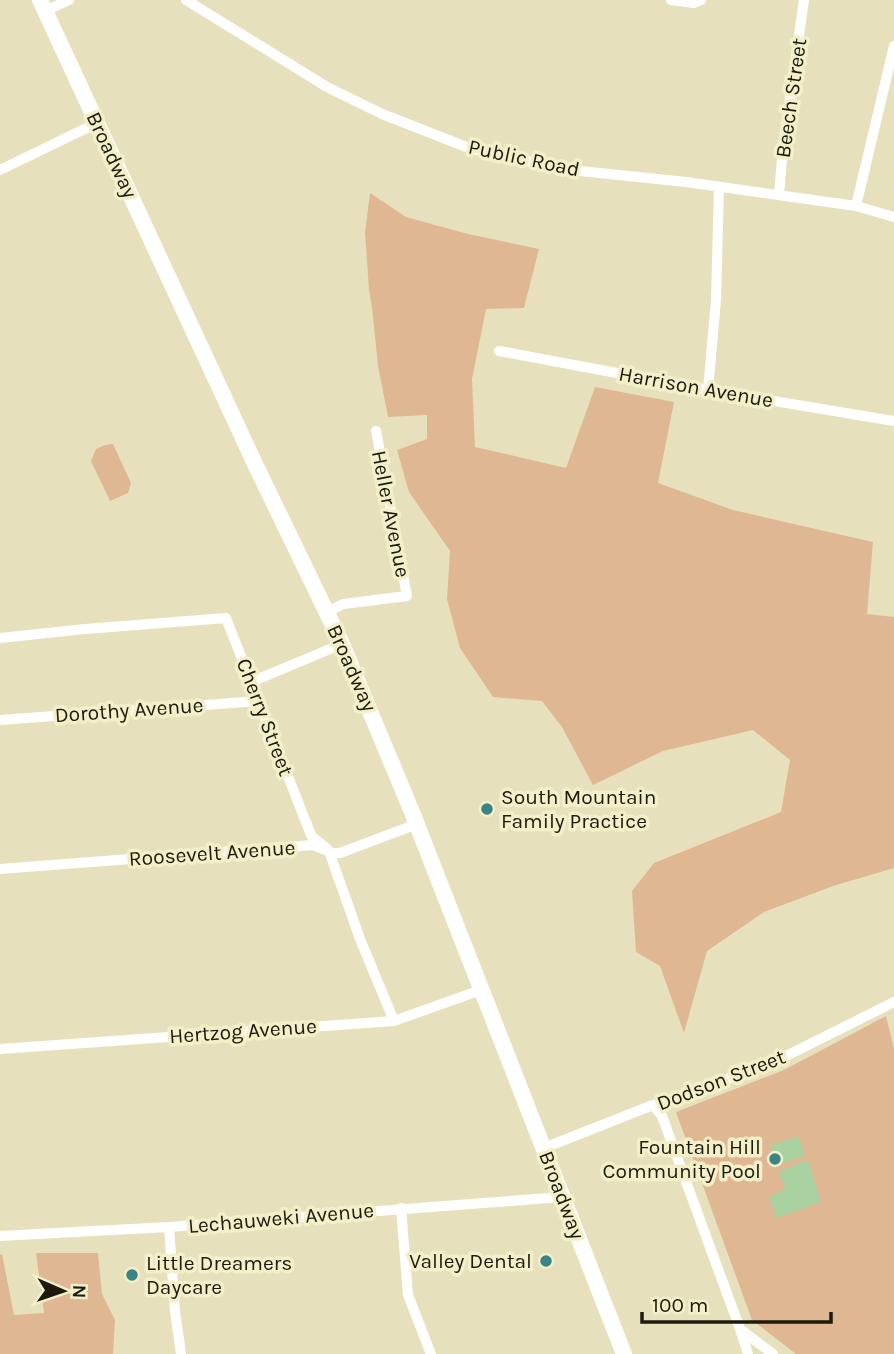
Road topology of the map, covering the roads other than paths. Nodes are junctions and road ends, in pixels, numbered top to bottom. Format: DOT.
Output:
graph roads {
  1 [pos="69,0"];
  2 [pos="186,0"];
  3 [pos="671,0"];
  4 [pos="701,0"];
  5 [pos="804,0"];
  6 [pos="42,5"];
  7 [pos="894,46"];
  8 [pos="97,123"];
  9 [pos="0,170"];
  10 [pos="719,187"];
  11 [pos="779,195"];
  12 [pos="856,206"];
  13 [pos="894,217"];
  14 [pos="499,351"];
  15 [pos="708,390"];
  16 [pos="894,421"];
  17 [pos="376,431"];
  18 [pos="327,612"];
  19 [pos="0,638"];
  20 [pos="342,644"];
  21 [pos="251,682"];
  22 [pos="258,701"];
  23 [pos="0,720"];
  24 [pos="417,824"];
  25 [pos="329,851"];
  26 [pos="0,869"];
  27 [pos="481,990"];
  28 [pos="894,1002"];
  29 [pos="394,1021"];
  30 [pos="0,1049"];
  31 [pos="653,1105"];
  32 [pos="544,1148"];
  33 [pos="562,1197"];
  34 [pos="401,1208"];
  35 [pos="169,1227"];
  36 [pos="0,1236"];
  37 [pos="740,1329"];
  38 [pos="181,1354"];
  39 [pos="431,1354"];
  40 [pos="624,1354"];
  41 [pos="748,1354"];
  42 [pos="773,1354"];
  1 -- 6 [label="street"];
  2 -- 10 [label="street, Public Road"];
  3 -- 4 [label="street"];
  5 -- 11 [label="street, Beech Street"];
  6 -- 8 [label="main road, Broadway"];
  7 -- 12 [label="street"];
  8 -- 9 [label="street"];
  8 -- 18 [label="main road, Broadway"];
  10 -- 11 [label="street, Public Road"];
  10 -- 15 [label="street"];
  11 -- 12 [label="street, Public Road"];
  12 -- 13 [label="street, Public Road"];
  14 -- 15 [label="street, Harrison Avenue"];
  15 -- 16 [label="street, Harrison Avenue"];
  17 -- 18 [label="street, Heller Avenue"];
  18 -- 20 [label="main road, Broadway"];
  19 -- 21 [label="street, Cherry Street"];
  20 -- 21 [label="street"];
  20 -- 24 [label="main road, Broadway"];
  21 -- 22 [label="street, Cherry Street"];
  22 -- 23 [label="street, Dorothy Avenue"];
  22 -- 25 [label="street, Cherry Street"];
  24 -- 25 [label="street, Roosevelt Avenue"];
  24 -- 27 [label="main road, Broadway"];
  25 -- 26 [label="street, Roosevelt Avenue"];
  25 -- 29 [label="street, Cherry Street"];
  27 -- 29 [label="street, Hertzog Avenue"];
  27 -- 32 [label="main road, Broadway"];
  28 -- 31 [label="street, Dodson Street"];
  29 -- 30 [label="street, Hertzog Avenue"];
  31 -- 32 [label="street, Dodson Street"];
  31 -- 37 [label="street"];
  32 -- 33 [label="main road, Broadway"];
  33 -- 34 [label="street, Lechauweki Avenue"];
  33 -- 40 [label="main road, Broadway"];
  34 -- 35 [label="street, Lechauweki Avenue"];
  34 -- 39 [label="street"];
  35 -- 36 [label="street, Lechauweki Avenue"];
  35 -- 38 [label="street"];
  37 -- 41 [label="street"];
  37 -- 42 [label="street"];
}
